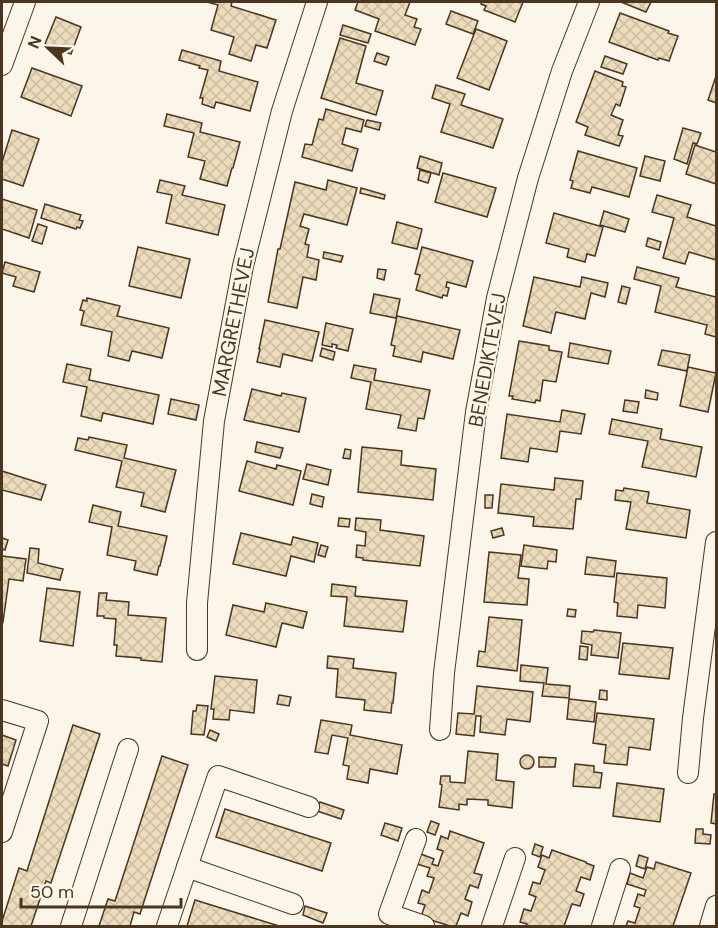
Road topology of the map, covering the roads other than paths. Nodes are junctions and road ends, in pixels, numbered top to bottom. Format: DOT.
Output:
graph roads {
  1 [pos="25,2"];
  2 [pos="317,2"];
  3 [pos="589,2"];
  4 [pos="2,65"];
  5 [pos="717,542"];
  6 [pos="197,650"];
  7 [pos="2,710"];
  8 [pos="440,730"];
  9 [pos="128,749"];
  10 [pos="688,773"];
  11 [pos="309,807"];
  12 [pos="5,808"];
  13 [pos="2,832"];
  14 [pos="416,839"];
  15 [pos="515,858"];
  16 [pos="187,867"];
  17 [pos="620,870"];
  18 [pos="294,904"];
  19 [pos="717,906"];
  20 [pos="71,927"];
  21 [pos="167,927"];
  22 [pos="424,927"];
  23 [pos="492,927"];
  24 [pos="602,927"];
  25 [pos="710,927"];
  1 -- 4 [label="street"];
  2 -- 6 [label="street, MARGRETHEVEJ"];
  3 -- 8 [label="street, BENEDIKTEVEJ"];
  5 -- 10 [label="street"];
  7 -- 12 [label="street"];
  9 -- 20 [label="street"];
  11 -- 16 [label="street"];
  12 -- 13 [label="street"];
  14 -- 22 [label="street"];
  15 -- 23 [label="street"];
  16 -- 18 [label="street"];
  16 -- 21 [label="street"];
  17 -- 24 [label="street"];
  19 -- 25 [label="street"];
}
